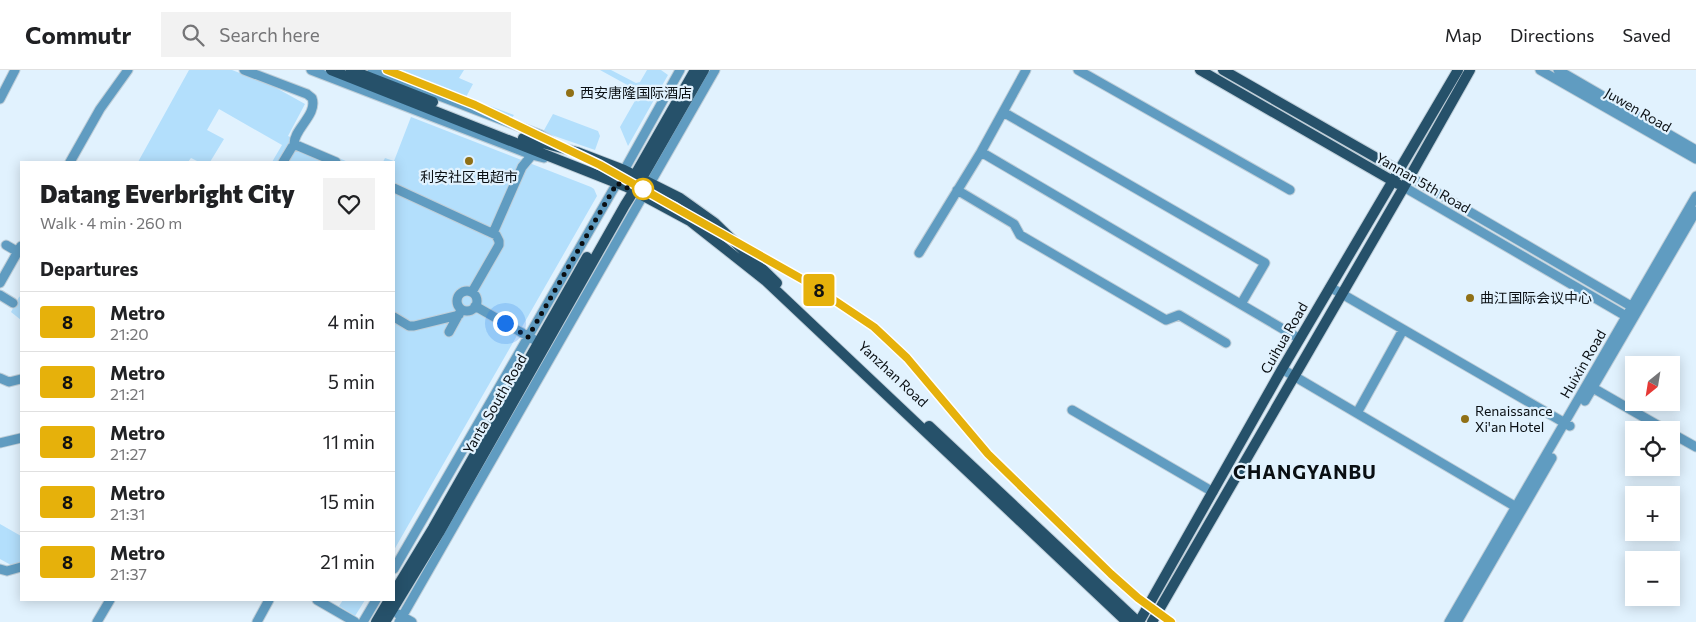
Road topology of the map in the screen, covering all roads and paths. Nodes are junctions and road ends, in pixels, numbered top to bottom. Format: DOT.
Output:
graph roads {
  1 [pos="15,70"];
  2 [pos="128,70"];
  3 [pos="244,70"];
  4 [pos="311,70"];
  5 [pos="331,70"];
  6 [pos="351,70"];
  7 [pos="372,70"];
  8 [pos="680,70"];
  9 [pos="695,70"];
  10 [pos="704,70"];
  11 [pos="715,70"];
  12 [pos="1026,70"];
  13 [pos="1078,70"];
  14 [pos="1200,70"];
  15 [pos="1223,70"];
  16 [pos="1458,70"];
  17 [pos="1470,70"];
  18 [pos="1540,70"];
  19 [pos="1558,70"];
  20 [pos="0,99"];
  21 [pos="1003,112"];
  22 [pos="294,145"];
  23 [pos="562,148"];
  24 [pos="1696,150"];
  25 [pos="981,152"];
  26 [pos="532,155"];
  27 [pos="1696,159"];
  28 [pos="556,160"];
  29 [pos="71,161"];
  30 [pos="284,161"];
  31 [pos="334,161"];
  32 [pos="624,170"];
  33 [pos="1399,170"];
  34 [pos="1410,177"];
  35 [pos="643,179"];
  36 [pos="1393,181"];
  37 [pos="617,183"];
  38 [pos="1404,187"];
  39 [pos="395,188"];
  40 [pos="630,189"];
  41 [pos="957,190"];
  42 [pos="1290,190"];
  43 [pos="644,196"];
  44 [pos="1696,196"];
  45 [pos="1696,211"];
  46 [pos="493,233"];
  47 [pos="6,245"];
  48 [pos="20,249"];
  49 [pos="919,253"];
  50 [pos="0,283"];
  51 [pos="1330,287"];
  52 [pos="472,292"];
  53 [pos="1341,294"];
  54 [pos="0,295"];
  55 [pos="13,303"];
  56 [pos="1241,304"];
  57 [pos="475,306"];
  58 [pos="1635,309"];
  59 [pos="460,312"];
  60 [pos="395,318"];
  61 [pos="1630,318"];
  62 [pos="1403,330"];
  63 [pos="449,332"];
  64 [pos="528,337"];
  65 [pos="1300,339"];
  66 [pos="538,342"];
  67 [pos="1226,343"];
  68 [pos="1282,369"];
  69 [pos="1293,376"];
  70 [pos="0,378"];
  71 [pos="20,379"];
  72 [pos="1592,388"];
  73 [pos="1072,410"];
  74 [pos="1357,412"];
  75 [pos="1650,421"];
  76 [pos="1567,425"];
  77 [pos="20,438"];
  78 [pos="1680,438"];
  79 [pos="0,443"];
  80 [pos="1696,447"];
  81 [pos="1213,492"];
  82 [pos="1516,507"];
  83 [pos="20,567"];
  84 [pos="395,567"];
  85 [pos="0,569"];
  86 [pos="395,590"];
  87 [pos="395,596"];
  88 [pos="109,601"];
  89 [pos="268,601"];
  90 [pos="319,601"];
  91 [pos="375,601"];
  92 [pos="388,606"];
  93 [pos="401,619"];
  94 [pos="97,622"];
  95 [pos="256,622"];
  96 [pos="355,622"];
  97 [pos="363,622"];
  98 [pos="376,622"];
  99 [pos="385,622"];
  100 [pos="412,622"];
  101 [pos="1127,622"];
  102 [pos="1139,622"];
  103 [pos="1152,622"];
  104 [pos="1449,622"];
  105 [pos="1457,622"];
  1 -- 20 [label="street"];
  2 -- 29 [label="street"];
  3 -- 22 [label="street"];
  4 -- 26 [label="street"];
  5 -- 28 [label="main road, Yanzhan Road"];
  6 -- 23 [label="main road, Yanzhan Road"];
  7 -- 23 [label="street"];
  8 -- 32 [label="street"];
  9 -- 35 [label="main road, Yanta South Road"];
  10 -- 35 [label="main road, Yanta South Road"];
  11 -- 35 [label="street"];
  12 -- 21 [label="street"];
  13 -- 42 [label="street"];
  14 -- 36 [label="main road, Yannan 5th Road"];
  15 -- 33 [label="main road, Yannan 5th Road"];
  16 -- 33 [label="main road, Cuihua Road"];
  17 -- 34 [label="main road, Cuihua Road"];
  18 -- 27 [label="street, Juwen Road"];
  19 -- 24 [label="street, Juwen Road"];
  21 -- 25 [label="street"];
  21 -- 56 [label="street"];
  22 -- 30 [label="street"];
  22 -- 31 [label="street"];
  23 -- 32 [label="main road, Yanzhan Road"];
  25 -- 41 [label="street"];
  25 -- 56 [label="street"];
  26 -- 28 [label="street"];
  26 -- 46 [label="street"];
  28 -- 37 [label="main road, Yanzhan Road"];
  32 -- 35 [label="main road, Yanzhan Road"];
  32 -- 37 [label="street"];
  33 -- 34 [label="main road, Yannan 5th Road"];
  33 -- 36 [label="main road, Cuihua Road"];
  34 -- 38 [label="main road, Cuihua Road"];
  34 -- 58 [label="street, Yannan 5th Road"];
  35 -- 40 [label="main road, Yanta South Road"];
  35 -- 43 [label="street"];
  35 -- 102 [label="main road, Yanzhan Road"];
  36 -- 38 [label="main road, Yannan 5th Road"];
  36 -- 51 [label="main road, Cuihua Road"];
  37 -- 40 [label="main road, Yanzhan Road"];
  37 -- 64 [label="street"];
  38 -- 53 [label="main road, Cuihua Road"];
  38 -- 61 [label="street, Yannan 5th Road"];
  39 -- 46 [label="street"];
  40 -- 43 [label="main road, Yanzhan Road"];
  40 -- 66 [label="main road, Yanta South Road"];
  40 -- 87 [label="main road, Yanta South Road"];
  41 -- 49 [label="street"];
  41 -- 67 [label="street"];
  43 -- 93 [label="street"];
  43 -- 101 [label="main road, Yanzhan Road"];
  44 -- 58 [label="street, Huixin Road"];
  45 -- 58 [label="street, Huixin Road"];
  46 -- 52 [label="street"];
  47 -- 48 [label="street"];
  48 -- 50 [label="street"];
  51 -- 53 [label="street"];
  51 -- 65 [label="main road, Cuihua Road"];
  52 -- 57 [label="street"];
  52 -- 59 [label="street"];
  53 -- 62 [label="street"];
  53 -- 69 [label="main road, Cuihua Road"];
  54 -- 55 [label="street"];
  56 -- 65 [label="street"];
  57 -- 59 [label="street"];
  57 -- 64 [label="street"];
  58 -- 61 [label="street, Huixin Road"];
  59 -- 60 [label="street"];
  59 -- 63 [label="street"];
  61 -- 72 [label="street, Huixin Road"];
  61 -- 76 [label="street, Huixin Road"];
  62 -- 74 [label="street"];
  62 -- 76 [label="street"];
  64 -- 66 [label="street"];
  64 -- 84 [label="street"];
  65 -- 68 [label="main road, Cuihua Road"];
  66 -- 86 [label="main road, Yanta South Road"];
  68 -- 69 [label="street"];
  68 -- 81 [label="main road, Cuihua Road"];
  69 -- 74 [label="street"];
  69 -- 103 [label="main road, Cuihua Road"];
  70 -- 71 [label="street"];
  72 -- 75 [label="street"];
  72 -- 76 [label="street, Huixin Road"];
  73 -- 81 [label="street"];
  74 -- 82 [label="street"];
  76 -- 82 [label="street, Huixin Road"];
  76 -- 105 [label="street, Huixin Road"];
  77 -- 79 [label="street"];
  78 -- 80 [label="street"];
  81 -- 102 [label="main road, Cuihua Road"];
  82 -- 104 [label="street, Huixin Road"];
  83 -- 85 [label="street"];
  88 -- 94 [label="street"];
  89 -- 95 [label="street"];
  90 -- 96 [label="street"];
  91 -- 97 [label="street"];
  92 -- 93 [label="street"];
  92 -- 98 [label="main road, Yanta South Road"];
  92 -- 99 [label="main road, Yanta South Road"];
  93 -- 100 [label="street"];
}
